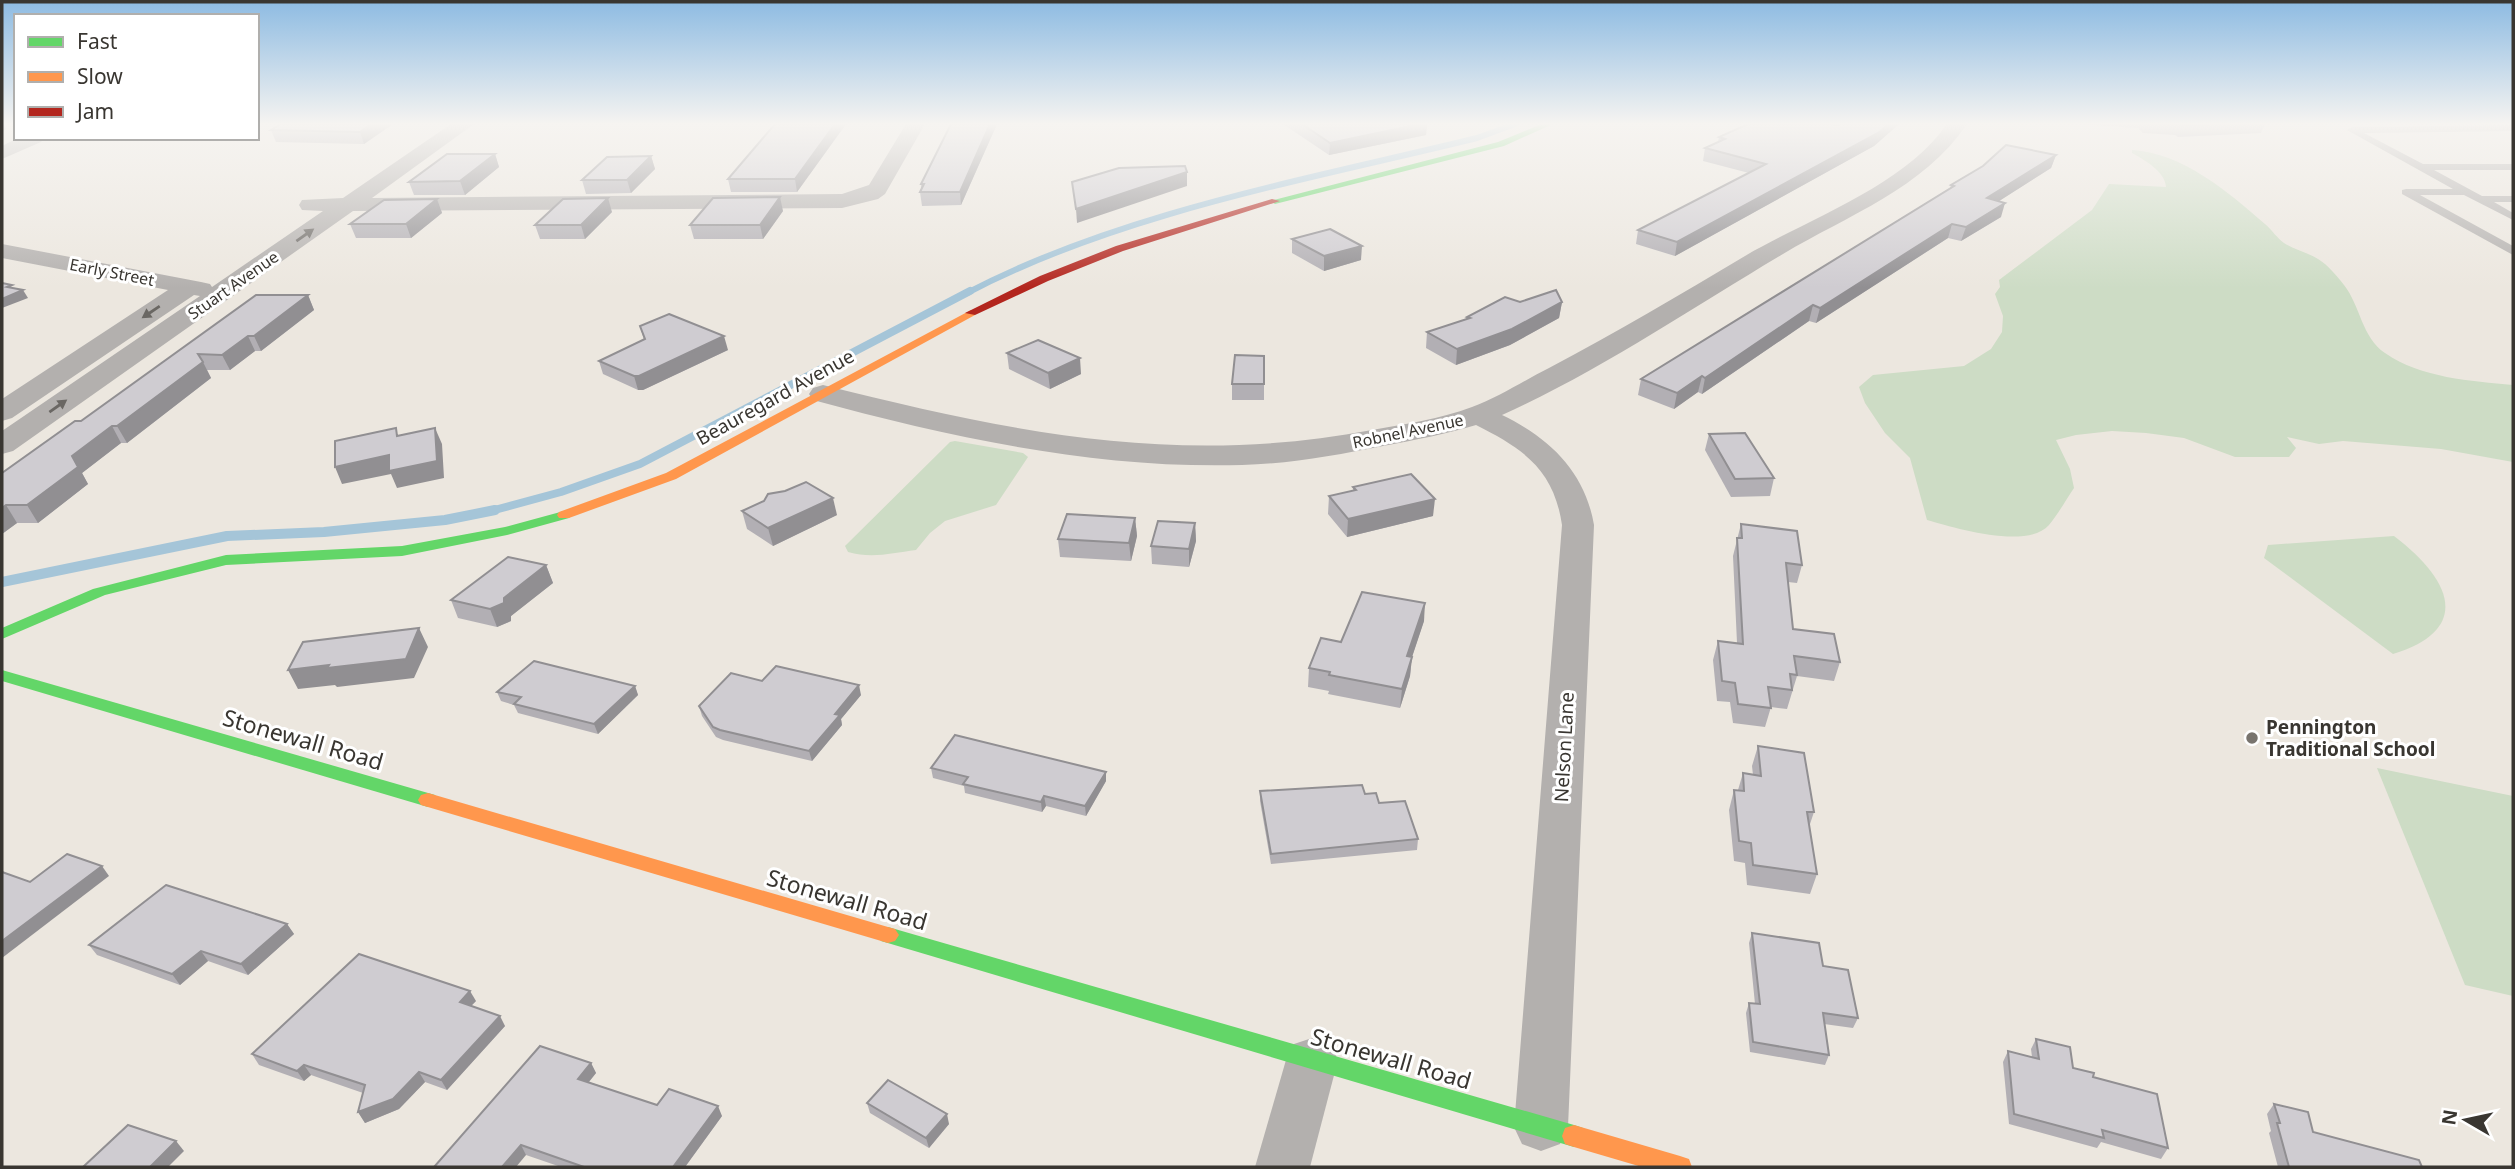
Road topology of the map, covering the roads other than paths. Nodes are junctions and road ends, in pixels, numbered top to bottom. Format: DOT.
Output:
graph roads {
  1 [pos="350,179"];
  2 [pos="386,179"];
  3 [pos="883,179"];
  4 [pos="1365,179"];
  5 [pos="1899,179"];
  6 [pos="2441,179"];
  7 [pos="2466,192"];
  8 [pos="2480,199"];
  9 [pos="2513,199"];
  10 [pos="310,205"];
  11 [pos="348,205"];
  12 [pos="2513,217"];
  13 [pos="2,251"];
  14 [pos="2513,251"];
  15 [pos="189,286"];
  16 [pos="222,293"];
  17 [pos="823,394"];
  18 [pos="2,412"];
  19 [pos="1479,415"];
  20 [pos="2,445"];
  21 [pos="2,634"];
  22 [pos="2,675"];
  23 [pos="1312,1060"];
  24 [pos="1541,1127"];
  25 [pos="1282,1167"];
  26 [pos="1680,1167"];
  1 -- 10 [label="street, Stuart Avenue"];
  2 -- 11 [label="street, Stuart Avenue"];
  3 -- 11 [label="street"];
  4 -- 17 [label="street, Beauregard Avenue"];
  5 -- 19 [label="street, Robnel Avenue"];
  6 -- 7 [label="lane"];
  7 -- 8 [label="lane"];
  7 -- 14 [label="lane"];
  8 -- 9 [label="lane"];
  8 -- 12 [label="lane"];
  10 -- 11 [label="street"];
  10 -- 15 [label="street, Stuart Avenue"];
  16 -- 11 [label="street, Stuart Avenue, one-way"];
  13 -- 15 [label="street, Early Street"];
  15 -- 16 [label="street, Early Street"];
  15 -- 18 [label="street, Stuart Avenue, one-way"];
  20 -- 16 [label="street, Stuart Avenue, one-way"];
  17 -- 19 [label="street, Robnel Avenue"];
  17 -- 21 [label="street, Beauregard Avenue"];
  19 -- 24 [label="street, Nelson Lane"];
  22 -- 23 [label="street, Stonewall Road"];
  23 -- 24 [label="street, Stonewall Road"];
  23 -- 25 [label="street"];
  24 -- 26 [label="street, Stonewall Road"];
}
